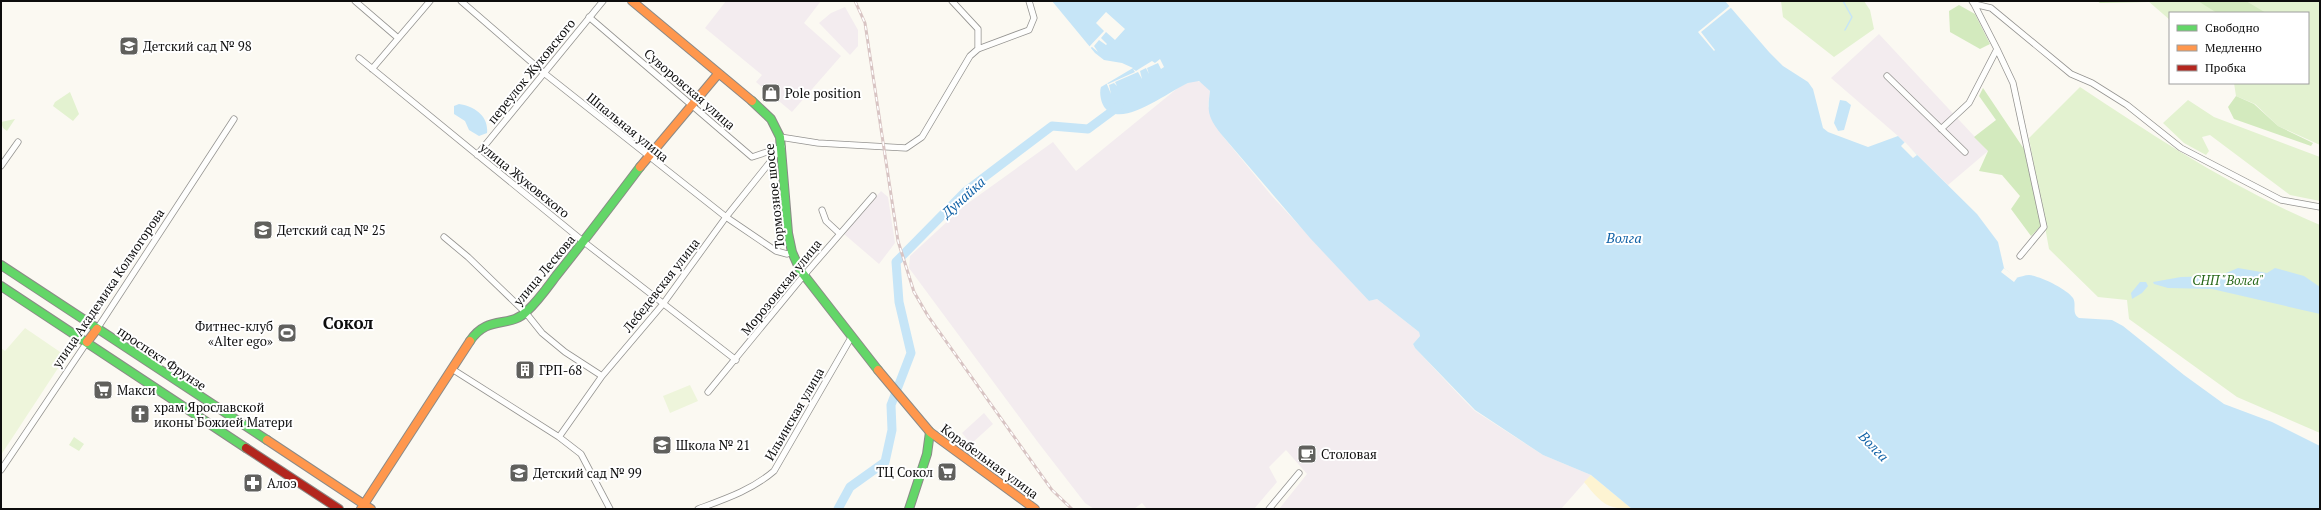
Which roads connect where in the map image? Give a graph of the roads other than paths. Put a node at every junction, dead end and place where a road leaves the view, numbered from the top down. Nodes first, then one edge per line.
1 (354, 1) edge
2 (430, 1) edge
3 (461, 1) edge
4 (603, 1) edge
5 (632, 1) edge
6 (952, 1) edge
7 (1029, 1) edge
8 (1973, 3) edge
9 (589, 17) junction
10 (398, 38) junction
11 (978, 49) junction
12 (1997, 50) junction
13 (359, 58) dead end
14 (372, 69) junction
15 (544, 73) junction
16 (718, 74) junction
17 (1887, 76) dead end
18 (692, 106) junction
19 (234, 119) dead end
20 (1941, 129) junction
21 (780, 137) junction
22 (18, 142) dead end
23 (782, 147) junction
24 (1965, 152) dead end
25 (477, 155) junction
26 (648, 157) junction
27 (1, 166) edge
28 (872, 196) dead end
29 (2320, 207) edge
30 (822, 210) dead end
31 (726, 217) junction
32 (839, 233) junction
33 (444, 237) dead end
34 (584, 242) junction
35 (792, 252) junction
36 (2020, 256) dead end
37 (1, 265) edge
38 (804, 276) junction
39 (1, 286) edge
40 (663, 304) junction
41 (526, 313) junction
42 (97, 329) junction
43 (852, 336) junction
44 (87, 342) junction
45 (736, 360) junction
46 (452, 369) junction
47 (602, 376) junction
48 (708, 392) dead end
49 (930, 432) junction
50 (559, 437) junction
51 (1, 470) edge
52 (1298, 473) dead end
53 (365, 507) edge
54 (339, 509) edge
55 (610, 509) edge
56 (698, 509) edge
57 (909, 509) edge
58 (1036, 509) edge
59 (1269, 509) edge

1 - 10 street
2 - 10 street
3 - 15 street, Шпальная улица
4 - 9 street, переулок Жуковского
5 - 16 street, Тормозное шоссе
6 - 11 street
7 - 11 street
8 - 12 street
8 - 29 street
9 - 15 street, переулок Жуковского
9 - 18 street, Суворовская улица
10 - 14 street
11 - 21 street
12 - 20 street
12 - 36 street
13 - 14 street, улица Жуковского
14 - 25 street, улица Жуковского
15 - 25 street, переулок Жуковского
15 - 26 street, Шпальная улица
16 - 18 street, улица Лескова
16 - 21 street, Тормозное шоссе
17 - 20 street
18 - 23 street, Суворовская улица
18 - 26 street, улица Лескова
19 - 42 street, улица Академика Колмогорова
20 - 24 street
21 - 23 street, Тормозное шоссе
22 - 27 street
23 - 31 street, Лебедевская улица
23 - 35 street, Тормозное шоссе
25 - 34 street, улица Жуковского
26 - 31 street, Шпальная улица
26 - 34 street, улица Лескова
28 - 32 street, Морозовская улица
30 - 32 street
31 - 35 street, Шпальная улица
31 - 40 street, Лебедевская улица
32 - 38 street, Морозовская улица
33 - 41 street
34 - 40 street, улица Жуковского
34 - 41 street, улица Лескова
35 - 38 street, Тормозное шоссе
37 - 42 street, проспект Фрунзе
38 - 43 street, Тормозное шоссе
38 - 45 street, Морозовская улица
39 - 44 street, проспект Фрунзе
40 - 45 street, улица Жуковского
40 - 47 street, Лебедевская улица
41 - 46 street, улица Лескова
41 - 47 street
42 - 44 street, улица Академика Колмогорова
42 - 53 street, проспект Фрунзе
43 - 49 street, Тормозное шоссе
43 - 56 street, Ильинская улица
44 - 51 street, улица Академика Колмогорова
44 - 54 street, проспект Фрунзе
45 - 48 street, Морозовская улица
46 - 50 street
46 - 53 street, улица Лескова
47 - 50 street, Лебедевская улица
49 - 57 street
49 - 58 street, Корабельная улица
50 - 55 street
52 - 59 street

